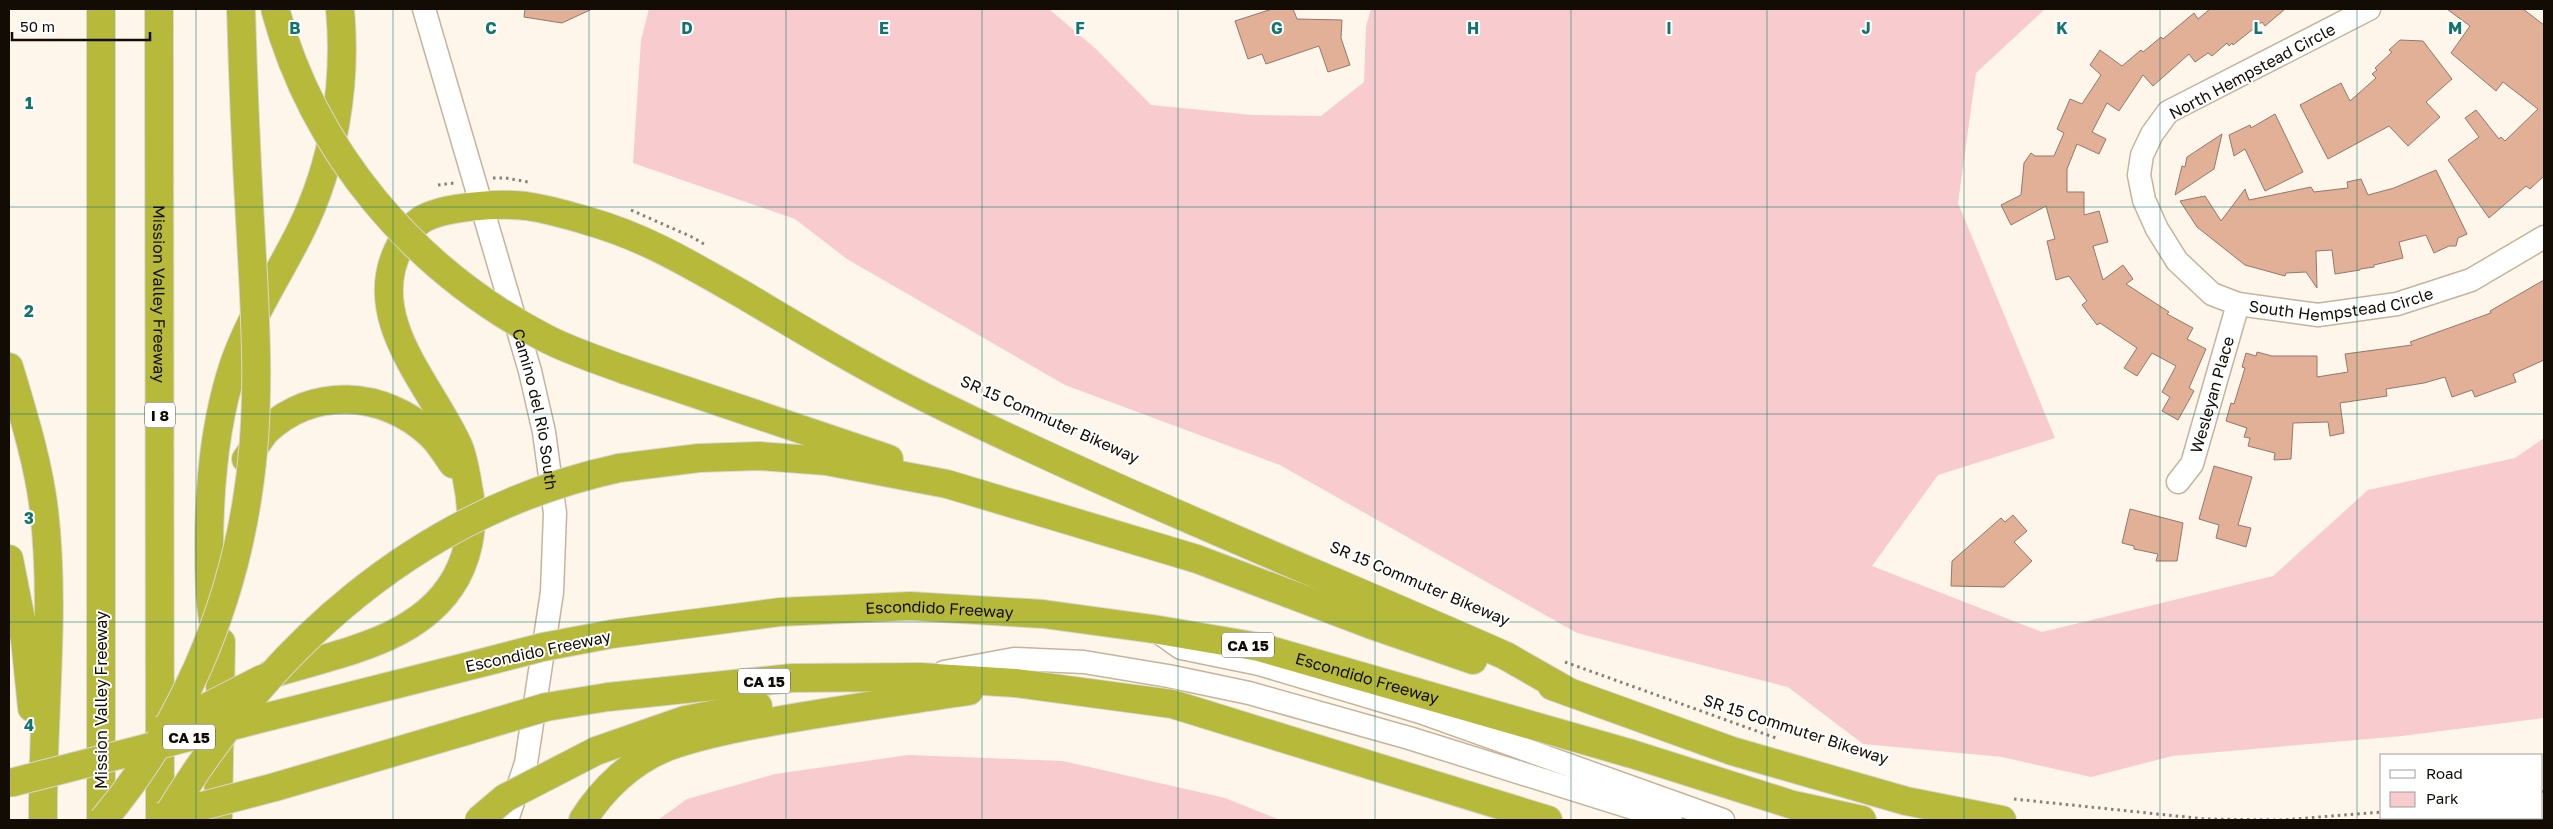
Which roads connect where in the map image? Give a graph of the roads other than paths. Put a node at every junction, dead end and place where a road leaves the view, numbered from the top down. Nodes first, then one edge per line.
1 (101, 9) edge
2 (159, 9) edge
3 (241, 9) edge
4 (275, 9) edge
5 (340, 9) edge
6 (424, 9) edge
7 (2369, 9) edge
8 (482, 207) junction
9 (2157, 230) joint
10 (2544, 237) edge
11 (2238, 304) junction
12 (9, 367) edge
13 (2178, 482) dead end
14 (947, 484) junction
15 (469, 486) junction
16 (9, 559) edge
17 (1152, 629) junction
18 (543, 647) junction
19 (219, 659) junction
20 (920, 676) junction
21 (1015, 683) junction
22 (1569, 692) junction
23 (879, 705) junction
24 (107, 758) junction
25 (9, 784) edge
26 (2005, 809) edge
27 (218, 811) edge
28 (42, 819) edge
29 (102, 820) edge
30 (149, 820) edge
31 (160, 820) edge
32 (165, 820) edge
33 (174, 820) edge
34 (479, 820) edge
35 (507, 820) edge
36 (583, 820) edge
37 (1548, 820) edge
38 (1671, 820) edge
39 (1723, 820) edge
40 (1862, 820) edge

1 - 29 highway, Mission Valley Freeway
2 - 31 highway, Mission Valley Freeway / I 8
3 - 29 highway, bridge
4 - 14 highway, bridge
5 - 19 highway
6 - 8 street, Camino del Rio South
7 - 9 street, North Hempstead Circle
8 - 15 highway
8 - 18 street, Camino del Rio South
8 - 22 highway
9 - 11 street, South Hempstead Circle
10 - 11 street, South Hempstead Circle
11 - 13 street, Wesleyan Place
12 - 28 highway
14 - 22 highway
14 - 32 highway, bridge
15 - 19 highway
15 - 24 highway, bridge
16 - 28 highway
17 - 18 highway, Escondido Freeway / CA 15, bridge
17 - 39 street
17 - 40 highway, Escondido Freeway / CA 15
18 - 24 highway, Escondido Freeway / CA 15, bridge
18 - 35 street, Camino del Rio South
19 - 27 highway
20 - 21 highway, CA 15
20 - 27 highway, CA 15, bridge
20 - 38 street
21 - 23 highway
21 - 37 highway, CA 15
22 - 26 highway
23 - 34 highway, bridge
23 - 36 highway
24 - 25 highway, Escondido Freeway / CA 15, bridge
27 - 30 highway, CA 15, bridge
27 - 33 highway, bridge

